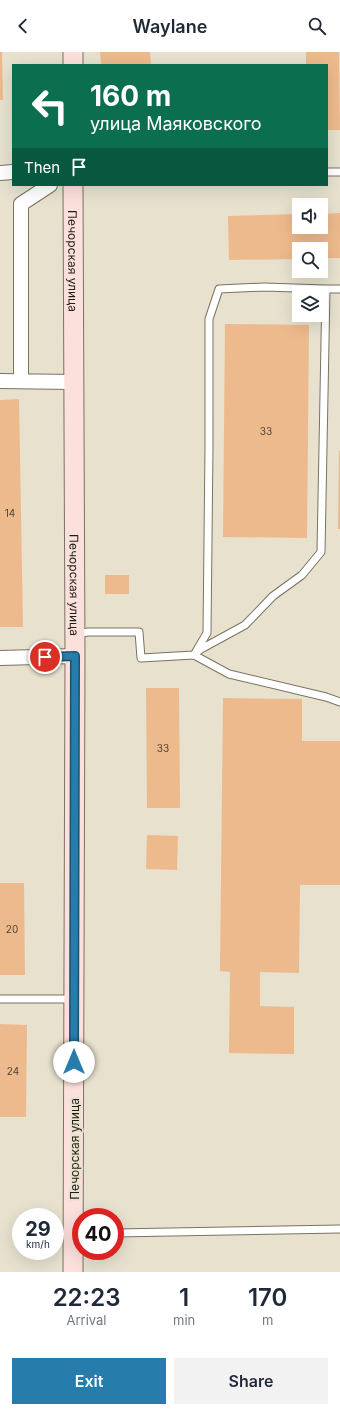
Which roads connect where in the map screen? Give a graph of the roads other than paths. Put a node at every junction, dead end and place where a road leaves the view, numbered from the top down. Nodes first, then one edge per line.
1 (73, 52) edge
2 (73, 64) edge
3 (0, 172) edge
4 (12, 172) edge
5 (328, 172) edge
6 (340, 172) edge
7 (48, 186) edge
8 (73, 186) edge
9 (292, 288) edge
10 (328, 289) edge
11 (340, 289) edge
12 (325, 322) edge
13 (0, 381) edge
14 (21, 381) junction
15 (73, 382) junction
16 (75, 635) junction
17 (194, 655) junction
18 (75, 656) junction
19 (0, 658) edge
20 (340, 702) edge
21 (0, 999) edge
22 (74, 999) junction
23 (77, 1208) edge
24 (340, 1229) edge
25 (124, 1233) edge
26 (74, 1260) edge
27 (73, 1272) edge

1 - 2 street
3 - 4 street
5 - 6 lane
7 - 14 street
8 - 15 street, Печорская улица
9 - 17 lane
10 - 11 lane
12 - 17 lane
13 - 14 street
14 - 15 street
15 - 16 street, Печорская улица
16 - 17 lane
16 - 18 street, Печорская улица
17 - 20 lane
18 - 19 street
18 - 22 street, Печорская улица
21 - 22 lane
22 - 23 street, Печорская улица
24 - 25 lane
26 - 27 street, Печорская улица

